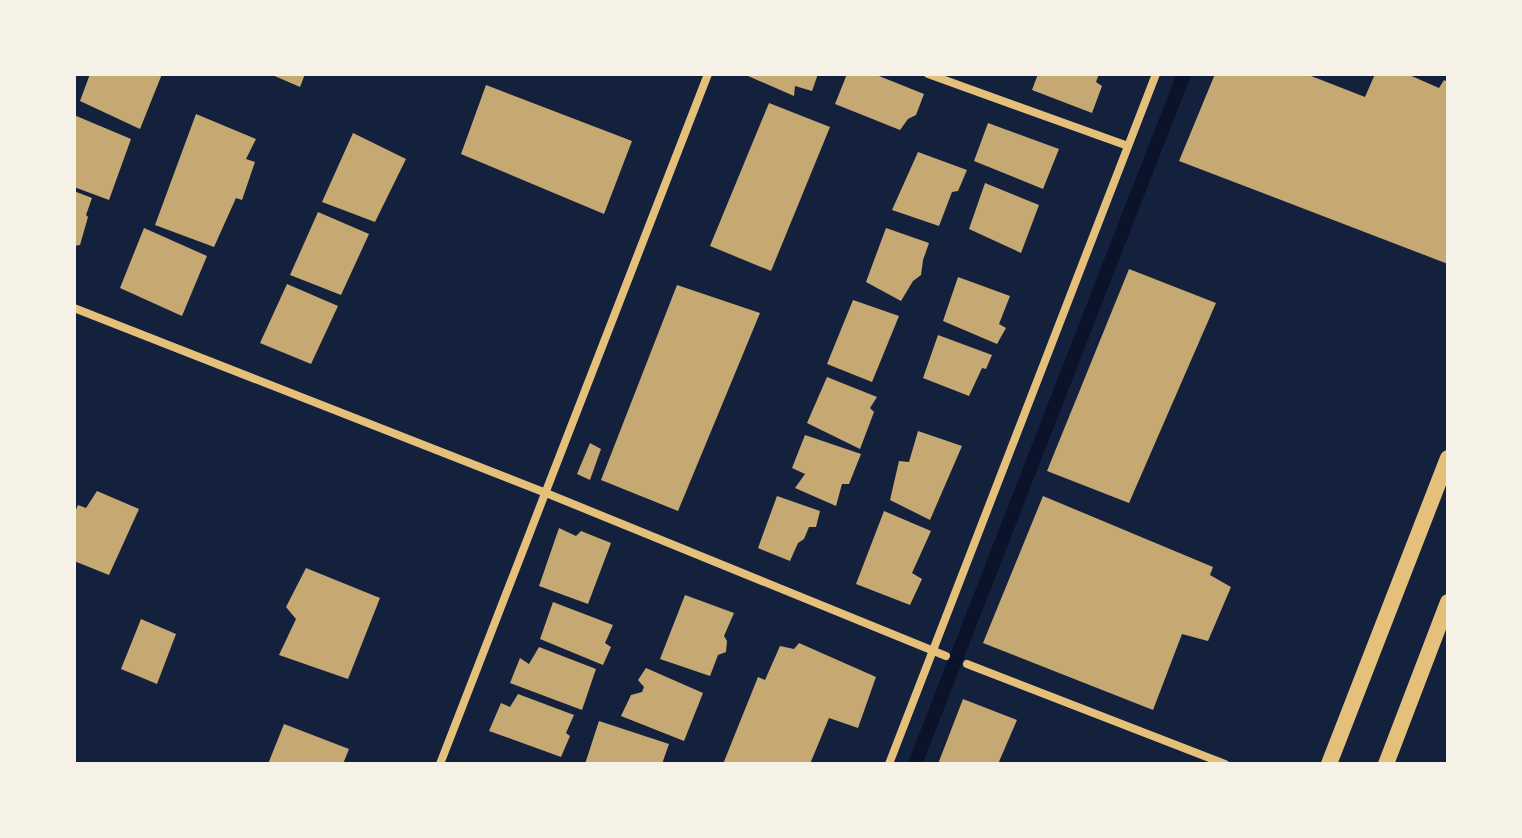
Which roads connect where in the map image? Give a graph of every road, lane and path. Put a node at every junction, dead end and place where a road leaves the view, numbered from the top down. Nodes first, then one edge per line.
1 (708, 74) edge
2 (928, 74) edge
3 (1156, 74) edge
4 (1128, 146) junction
5 (74, 308) edge
6 (1448, 458) edge
7 (546, 493) junction
8 (1448, 602) edge
9 (933, 651) junction
10 (946, 656) dead end
11 (967, 664) dead end
12 (440, 764) edge
13 (889, 764) edge
14 (1225, 764) edge
15 (1329, 764) edge
16 (1386, 764) edge

1 - 7 street
2 - 4 street
3 - 4 street
4 - 9 street
5 - 7 street
6 - 15 main road
7 - 9 street
7 - 12 street
8 - 16 main road
9 - 10 street
9 - 13 street
11 - 14 street

